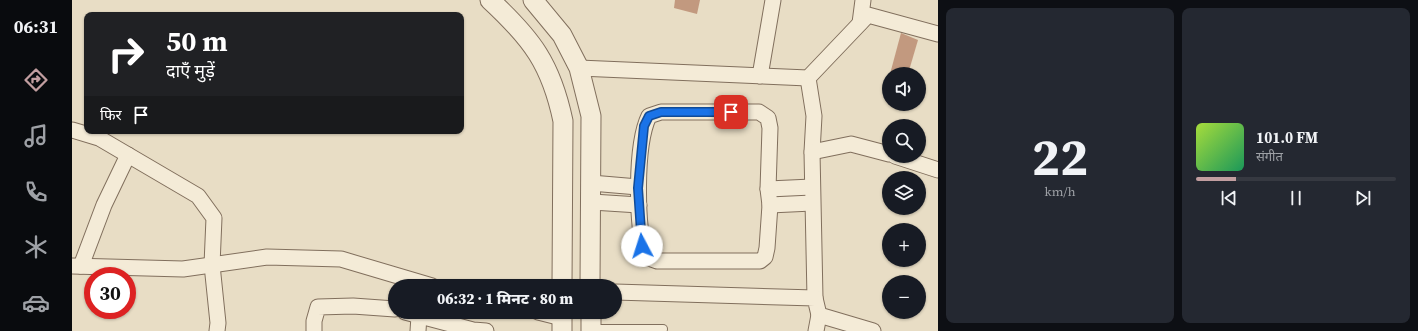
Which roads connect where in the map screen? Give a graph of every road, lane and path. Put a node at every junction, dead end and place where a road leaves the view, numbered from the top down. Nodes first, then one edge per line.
1 (490, 0) edge
2 (533, 0) edge
3 (773, 0) edge
4 (863, 0) edge
5 (860, 23) junction
6 (938, 34) edge
7 (579, 68) junction
8 (760, 76) junction
9 (808, 78) junction
10 (72, 130) edge
11 (84, 134) edge
12 (86, 134) edge
13 (812, 152) junction
14 (882, 152) edge
15 (128, 155) junction
16 (916, 163) edge
17 (938, 170) edge
18 (591, 183) junction
19 (638, 187) junction
20 (812, 187) junction
21 (768, 189) junction
22 (592, 202) junction
23 (812, 203) junction
24 (639, 205) junction
25 (770, 205) junction
26 (212, 265) junction
27 (76, 266) edge
28 (408, 279) edge
29 (562, 279) edge
30 (590, 279) edge
31 (622, 292) edge
32 (816, 298) junction
33 (388, 308) edge
34 (818, 315) junction
35 (414, 319) edge
36 (431, 319) edge
37 (591, 324) edge
38 (663, 329) dead end
39 (217, 331) edge
40 (314, 331) edge
41 (418, 331) edge
42 (486, 331) edge
43 (816, 331) edge
44 (873, 331) edge

1 - 29 street
2 - 7 street
3 - 8 street
4 - 5 street
5 - 6 street
5 - 9 street
7 - 8 street
7 - 18 street
8 - 9 street
9 - 13 street
10 - 11 street
12 - 15 street
13 - 14 street
13 - 20 street
15 - 26 street
15 - 27 street
16 - 17 street
18 - 19 street
18 - 22 street
19 - 21 street
19 - 24 street
20 - 21 street
20 - 23 street
21 - 25 street
22 - 24 street
22 - 30 street
23 - 25 street
23 - 32 street
24 - 25 street
26 - 27 street
26 - 28 street
26 - 39 street
31 - 32 street
32 - 34 street
33 - 40 street
34 - 43 street
34 - 44 street
35 - 41 street
36 - 42 street
37 - 38 lane

